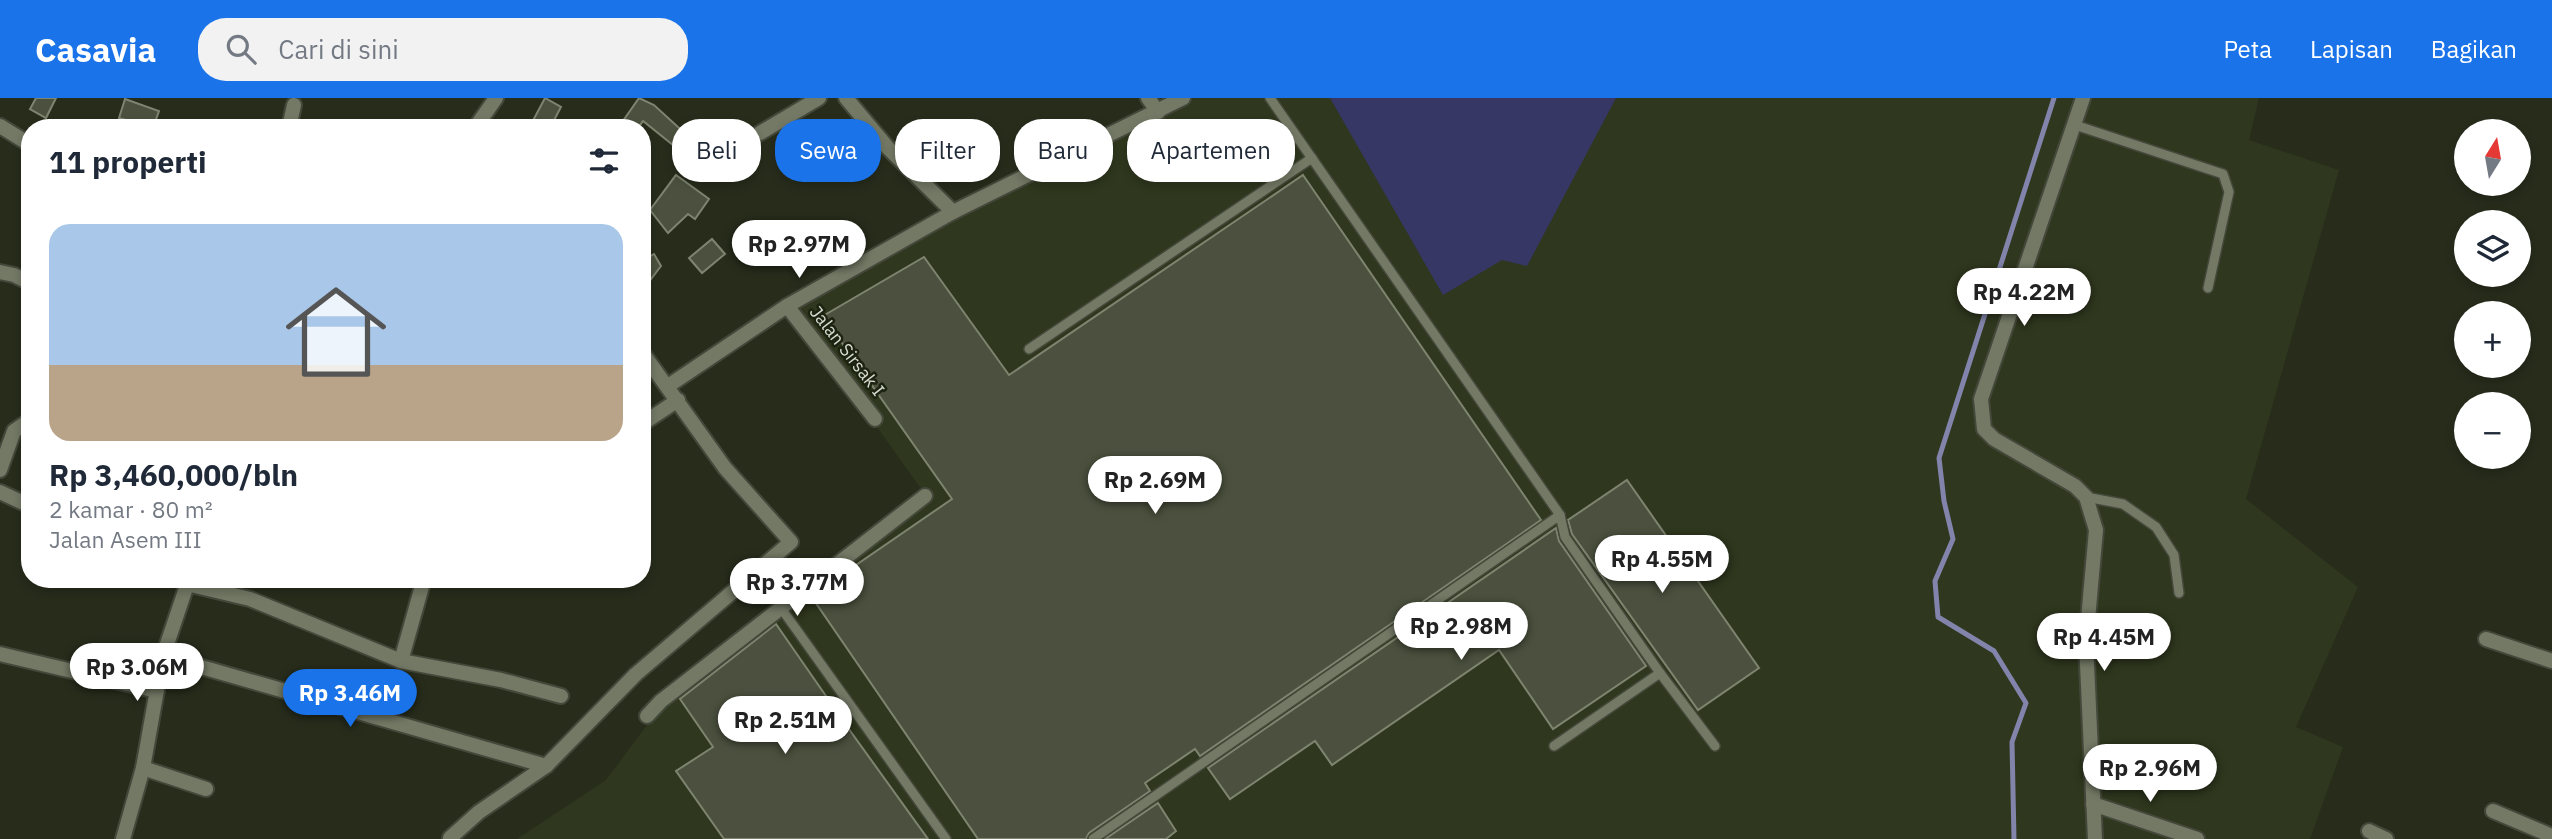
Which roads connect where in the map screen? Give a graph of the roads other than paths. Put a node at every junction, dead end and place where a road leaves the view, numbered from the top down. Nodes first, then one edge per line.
1 (496, 98) edge
2 (819, 98) edge
3 (846, 98) edge
4 (1148, 98) edge
5 (1183, 98) edge
6 (1270, 98) edge
7 (2083, 98) edge
8 (294, 105) dead end
9 (1158, 112) junction
10 (291, 119) edge
11 (481, 119) edge
12 (2075, 125) junction
13 (0, 126) edge
14 (761, 132) edge
15 (21, 139) edge
16 (1312, 158) junction
17 (953, 212) junction
18 (0, 272) edge
19 (21, 280) edge
20 (2208, 288) dead end
21 (788, 306) junction
22 (1029, 349) dead end
23 (651, 364) edge
24 (668, 386) junction
25 (678, 400) junction
26 (651, 418) edge
27 (875, 419) dead end
28 (21, 426) edge
29 (0, 470) edge
30 (0, 492) edge
31 (925, 496) dead end
32 (2086, 497) junction
33 (21, 502) edge
34 (1560, 515) junction
35 (186, 588) edge
36 (212, 588) edge
37 (422, 588) edge
38 (2179, 593) dead end
39 (781, 608) junction
40 (2486, 639) dead end
41 (0, 654) edge
42 (163, 656) junction
43 (2552, 661) edge
44 (401, 662) junction
45 (1660, 673) junction
46 (157, 691) junction
47 (561, 696) dead end
48 (647, 716) dead end
49 (1554, 746) dead end
50 (1715, 746) dead end
51 (546, 766) junction
52 (143, 768) junction
53 (206, 789) dead end
54 (2093, 804) junction
55 (2493, 811) dead end
56 (2369, 831) dead end
57 (2552, 836) edge
58 (450, 838) edge
59 (123, 839) edge
60 (946, 839) edge
61 (1093, 839) edge
62 (2095, 839) edge
63 (2197, 839) edge
64 (2385, 839) edge

1 - 11 street
2 - 14 street
3 - 17 street
4 - 9 street
5 - 9 street
6 - 16 lane
7 - 12 street
8 - 10 street
9 - 17 street
12 - 20 lane
12 - 32 street
13 - 15 street
16 - 22 lane
16 - 34 lane
17 - 21 street
18 - 19 street
21 - 24 street
21 - 27 street, Jalan Sirsak I
23 - 24 street
24 - 25 street
25 - 26 street
25 - 51 street
28 - 29 street
30 - 33 street
31 - 39 street
32 - 38 lane
32 - 54 street
34 - 45 lane
34 - 61 lane
35 - 42 street
36 - 44 street
37 - 44 street
39 - 48 street
39 - 60 lane
40 - 43 street
41 - 46 street
42 - 46 street
42 - 51 street
44 - 47 street
45 - 49 lane
45 - 50 lane
46 - 52 street
51 - 58 street
52 - 53 street
52 - 59 street
54 - 62 street
54 - 63 street
55 - 57 street
56 - 64 street

